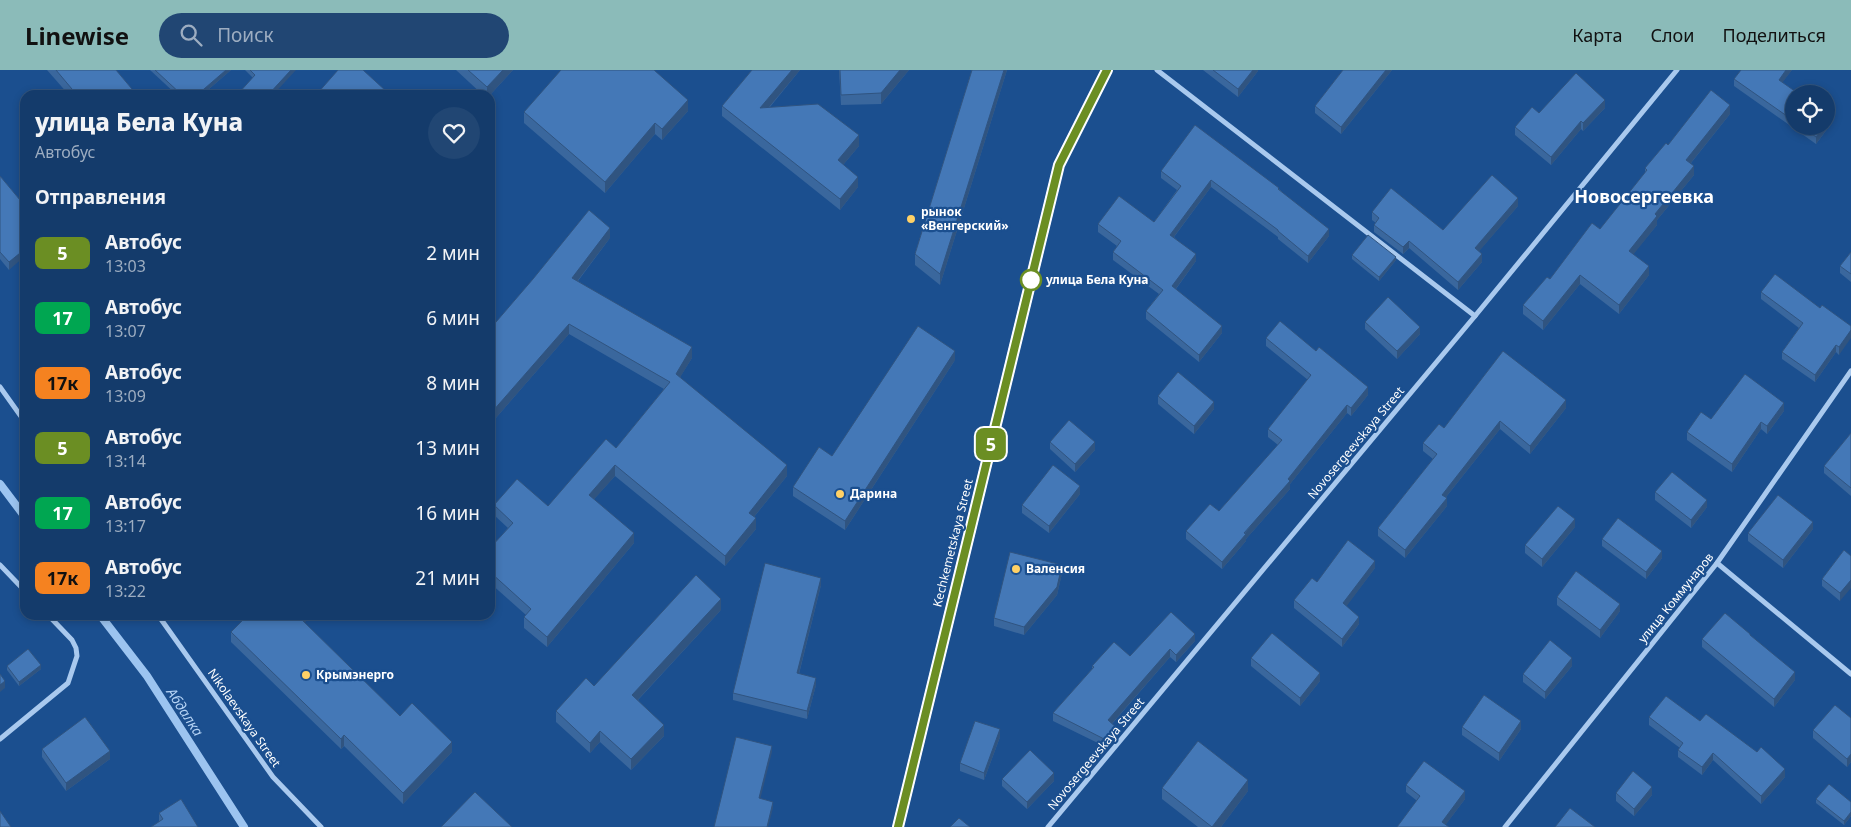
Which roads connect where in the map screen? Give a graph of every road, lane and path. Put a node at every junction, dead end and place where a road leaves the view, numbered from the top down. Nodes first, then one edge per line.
1 (1107, 70) edge
2 (1157, 70) edge
3 (1677, 70) edge
4 (1475, 316) junction
5 (1851, 371) edge
6 (0, 387) edge
7 (20, 415) edge
8 (1717, 563) junction
9 (0, 565) edge
10 (20, 586) edge
11 (53, 620) edge
12 (162, 620) edge
13 (1851, 674) edge
14 (0, 739) edge
15 (321, 827) edge
16 (898, 827) edge
17 (1048, 827) edge
18 (1505, 827) edge

1 - 16 main road, Kechkemetskaya Street
2 - 4 street
3 - 4 street, Novosergeevskaya Street
4 - 17 street, Novosergeevskaya Street
5 - 8 street, улица Коммунаров
6 - 7 street
8 - 13 street
8 - 18 street, улица Коммунаров
9 - 10 street
11 - 14 street
12 - 15 street, Nikolaevskaya Street

